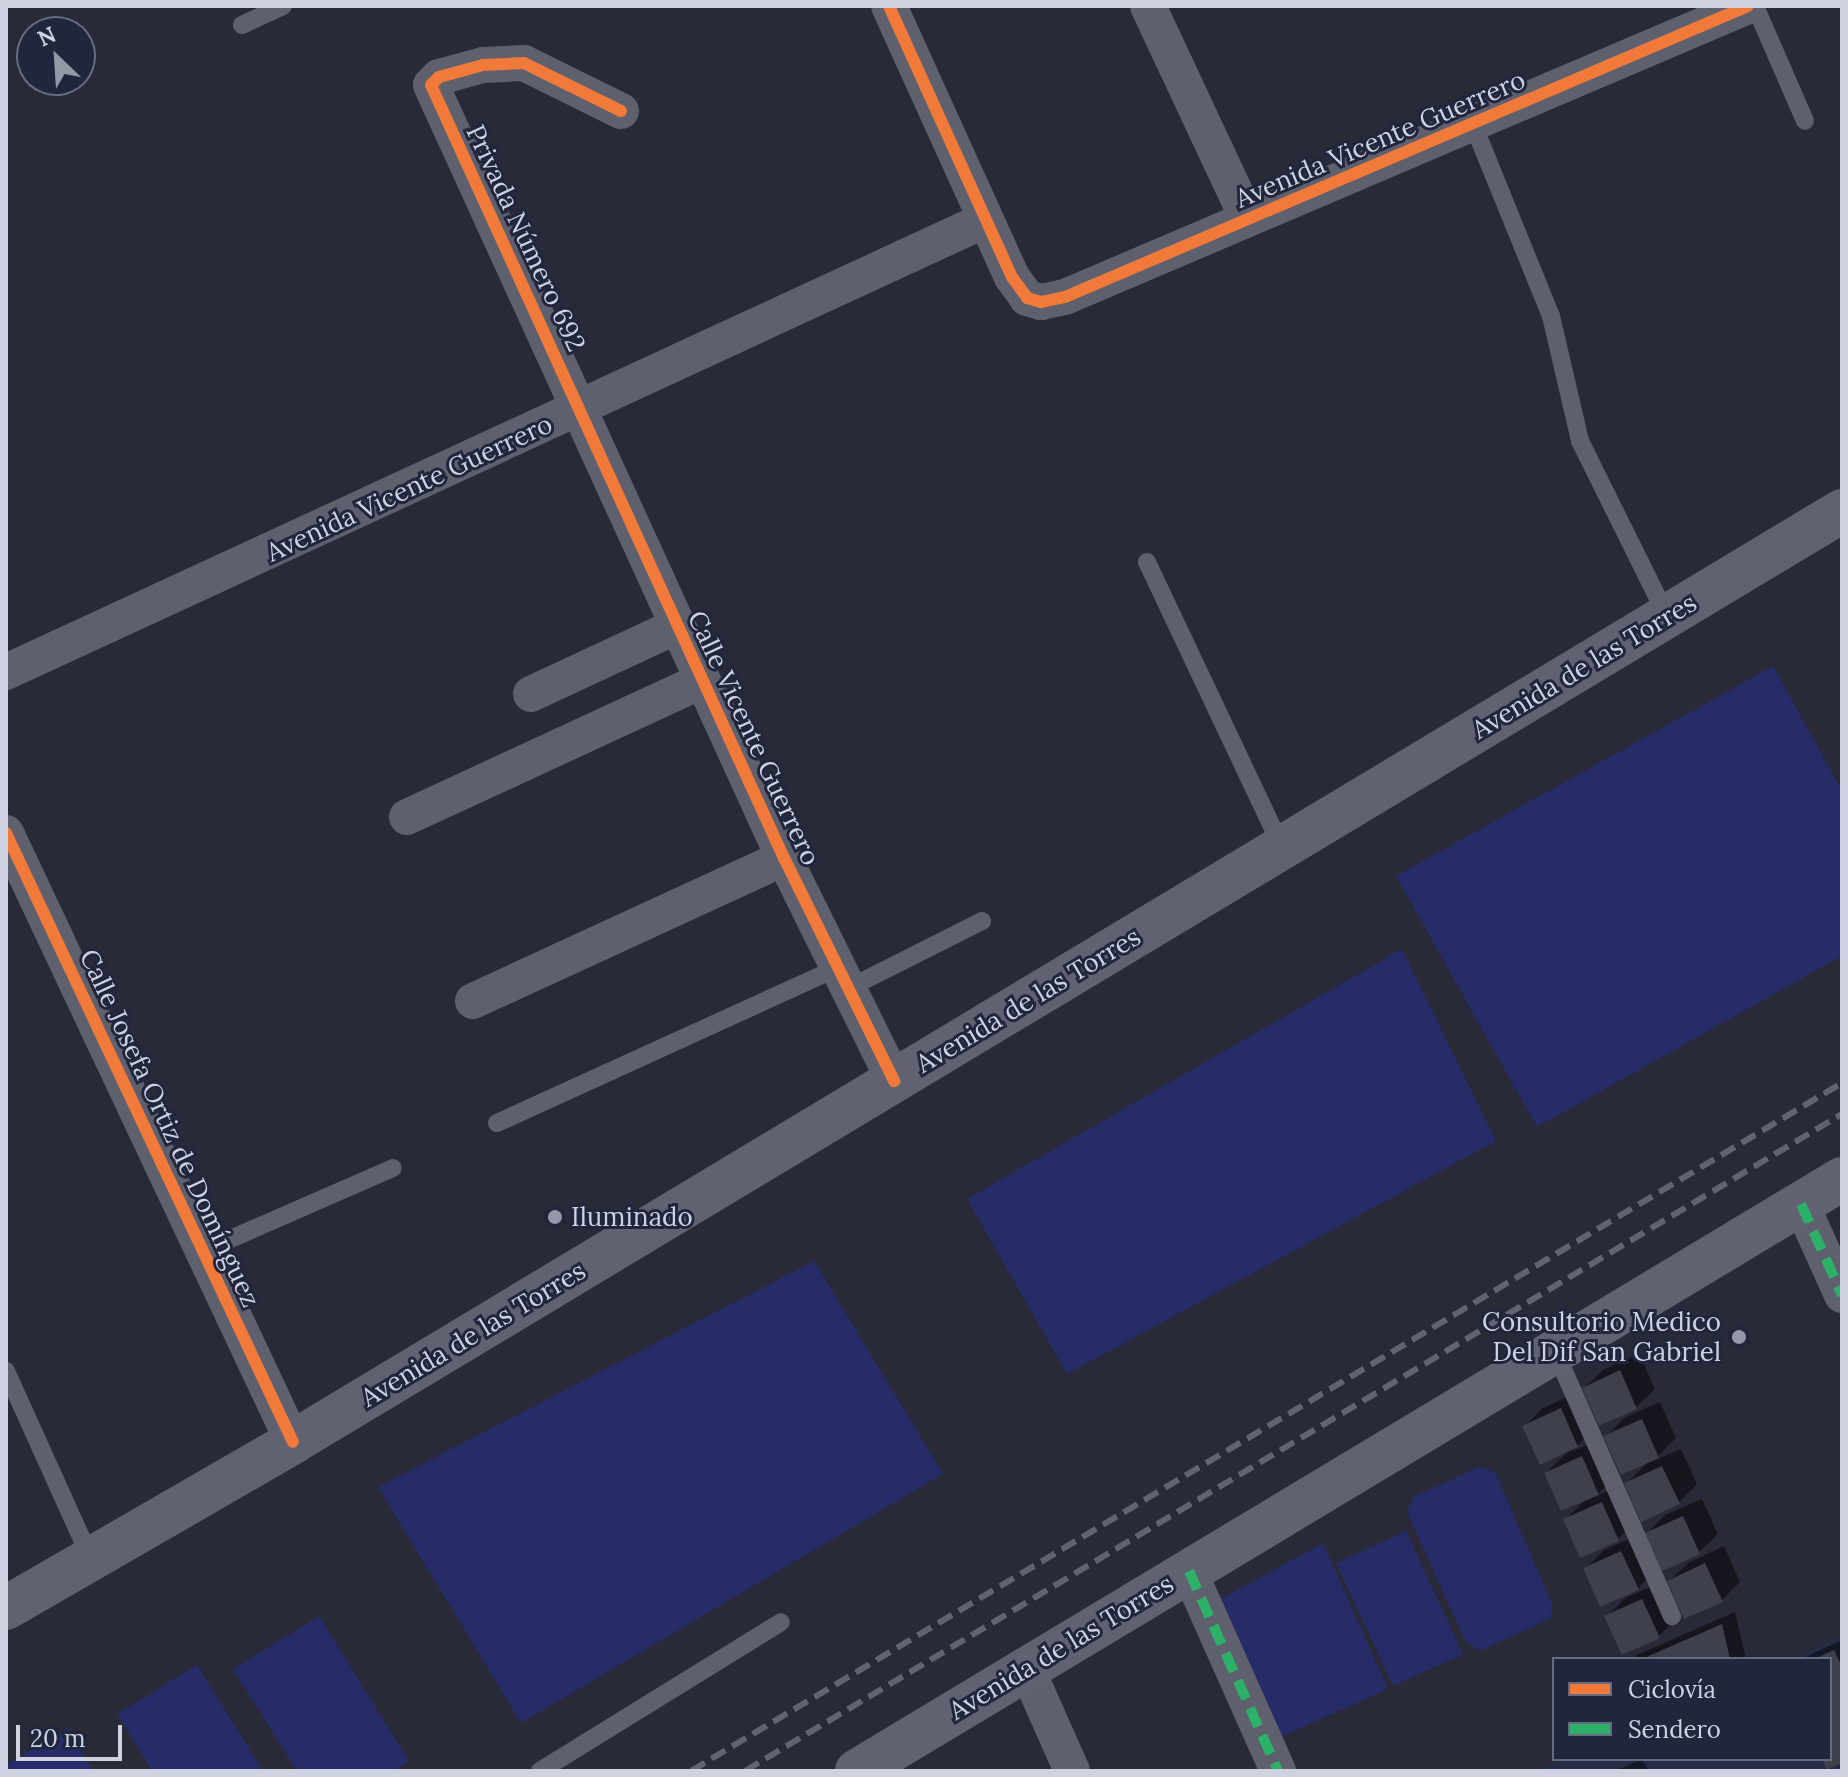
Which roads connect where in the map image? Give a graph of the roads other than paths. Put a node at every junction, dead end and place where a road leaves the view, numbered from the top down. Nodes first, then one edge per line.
1 (283, 6) edge
2 (889, 6) edge
3 (1148, 6) edge
4 (1748, 6) edge
5 (1755, 6) edge
6 (242, 25) dead end
7 (621, 111) dead end
8 (1805, 121) dead end
9 (1473, 124) junction
10 (1248, 219) junction
11 (985, 220) junction
12 (581, 410) junction
13 (1842, 511) edge
14 (1147, 562) dead end
15 (1667, 616) junction
16 (677, 626) junction
17 (6, 672) edge
18 (702, 681) junction
19 (531, 694) dead end
20 (407, 817) dead end
21 (6, 833) edge
22 (1282, 848) junction
23 (784, 858) junction
24 (982, 921) dead end
25 (844, 978) junction
26 (473, 1001) dead end
27 (894, 1081) junction
28 (497, 1123) dead end
29 (393, 1168) dead end
30 (1842, 1179) edge
31 (1801, 1204) junction
32 (203, 1251) junction
33 (1842, 1295) edge
34 (1555, 1351) junction
35 (6, 1371) edge
36 (293, 1442) junction
37 (90, 1557) junction
38 (1189, 1571) junction
39 (6, 1608) edge
40 (1672, 1616) dead end
41 (781, 1622) dead end
42 (1026, 1667) junction
43 (540, 1771) edge
44 (857, 1771) edge
45 (1072, 1771) edge
46 (1278, 1771) edge

1 - 6 lane
2 - 11 street
3 - 10 street
4 - 9 street, Avenida Vicente Guerrero
5 - 8 lane
7 - 12 street, Privada Número 692
9 - 10 street, Avenida Vicente Guerrero
9 - 15 lane
10 - 11 street, Avenida Vicente Guerrero
11 - 12 street, Avenida Vicente Guerrero
12 - 16 street, Calle Vicente Guerrero
12 - 17 street, Avenida Vicente Guerrero
13 - 15 main road, Avenida de las Torres
14 - 22 lane
15 - 22 main road, Avenida de las Torres
16 - 18 street, Calle Vicente Guerrero
16 - 19 street
18 - 20 street
18 - 23 street, Calle Vicente Guerrero
21 - 32 street, Calle Josefa Ortiz de Domínguez
22 - 27 main road, Avenida de las Torres
23 - 25 street, Calle Vicente Guerrero
23 - 26 street
24 - 25 lane
25 - 27 street, Calle Vicente Guerrero
25 - 28 lane
27 - 36 main road, Avenida de las Torres
29 - 32 lane
30 - 31 main road, Avenida de las Torres
31 - 33 street
31 - 34 main road, Avenida de las Torres
32 - 36 street, Calle Josefa Ortiz de Domínguez
34 - 38 main road, Avenida de las Torres
34 - 40 lane
35 - 37 lane
36 - 37 main road, Avenida de las Torres
37 - 39 main road, Avenida de las Torres
38 - 42 main road, Avenida de las Torres
38 - 46 street
41 - 43 lane
42 - 44 main road, Avenida de las Torres
42 - 45 street

